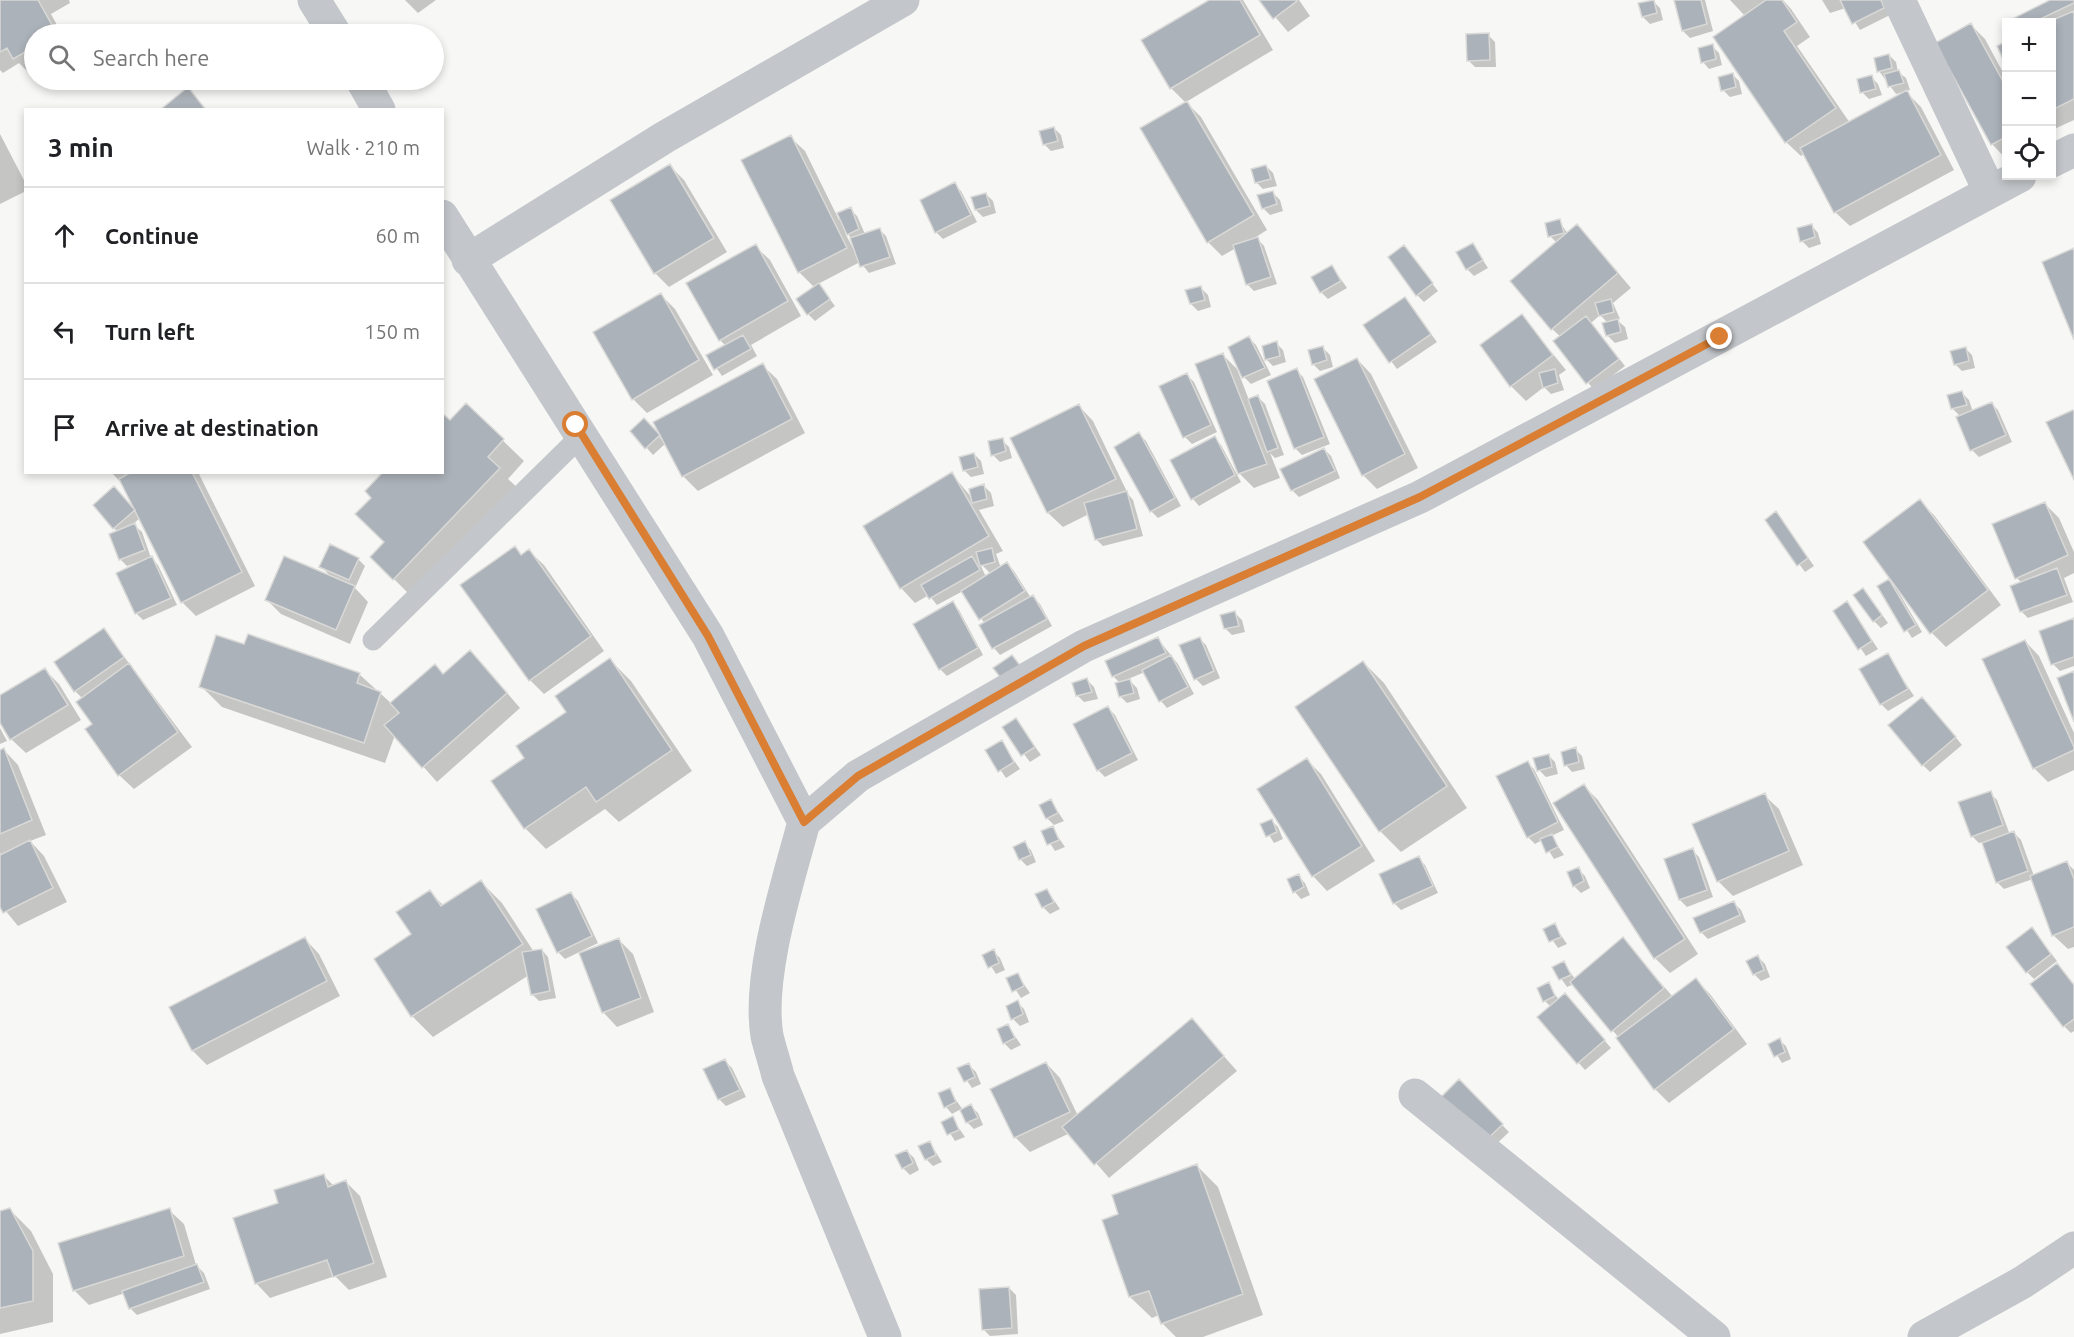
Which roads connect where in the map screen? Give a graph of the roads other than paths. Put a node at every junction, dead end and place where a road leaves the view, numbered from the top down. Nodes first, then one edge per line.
1 (314, 0) edge
2 (903, 0) edge
3 (1899, 0) edge
4 (329, 24) edge
5 (368, 90) edge
6 (378, 108) edge
7 (2011, 180) edge
8 (1989, 190) junction
9 (444, 219) edge
10 (468, 260) junction
11 (582, 435) junction
12 (373, 640) dead end
13 (804, 822) junction
14 (1415, 1095) dead end
15 (2074, 1248) edge
16 (885, 1337) edge
17 (1714, 1337) edge
18 (1924, 1337) edge

1 - 4 street
2 - 10 street
3 - 8 street
5 - 6 street
7 - 8 street
8 - 13 street
9 - 10 street
10 - 11 street
11 - 12 lane
11 - 13 street
13 - 16 street
14 - 17 street
15 - 18 street

